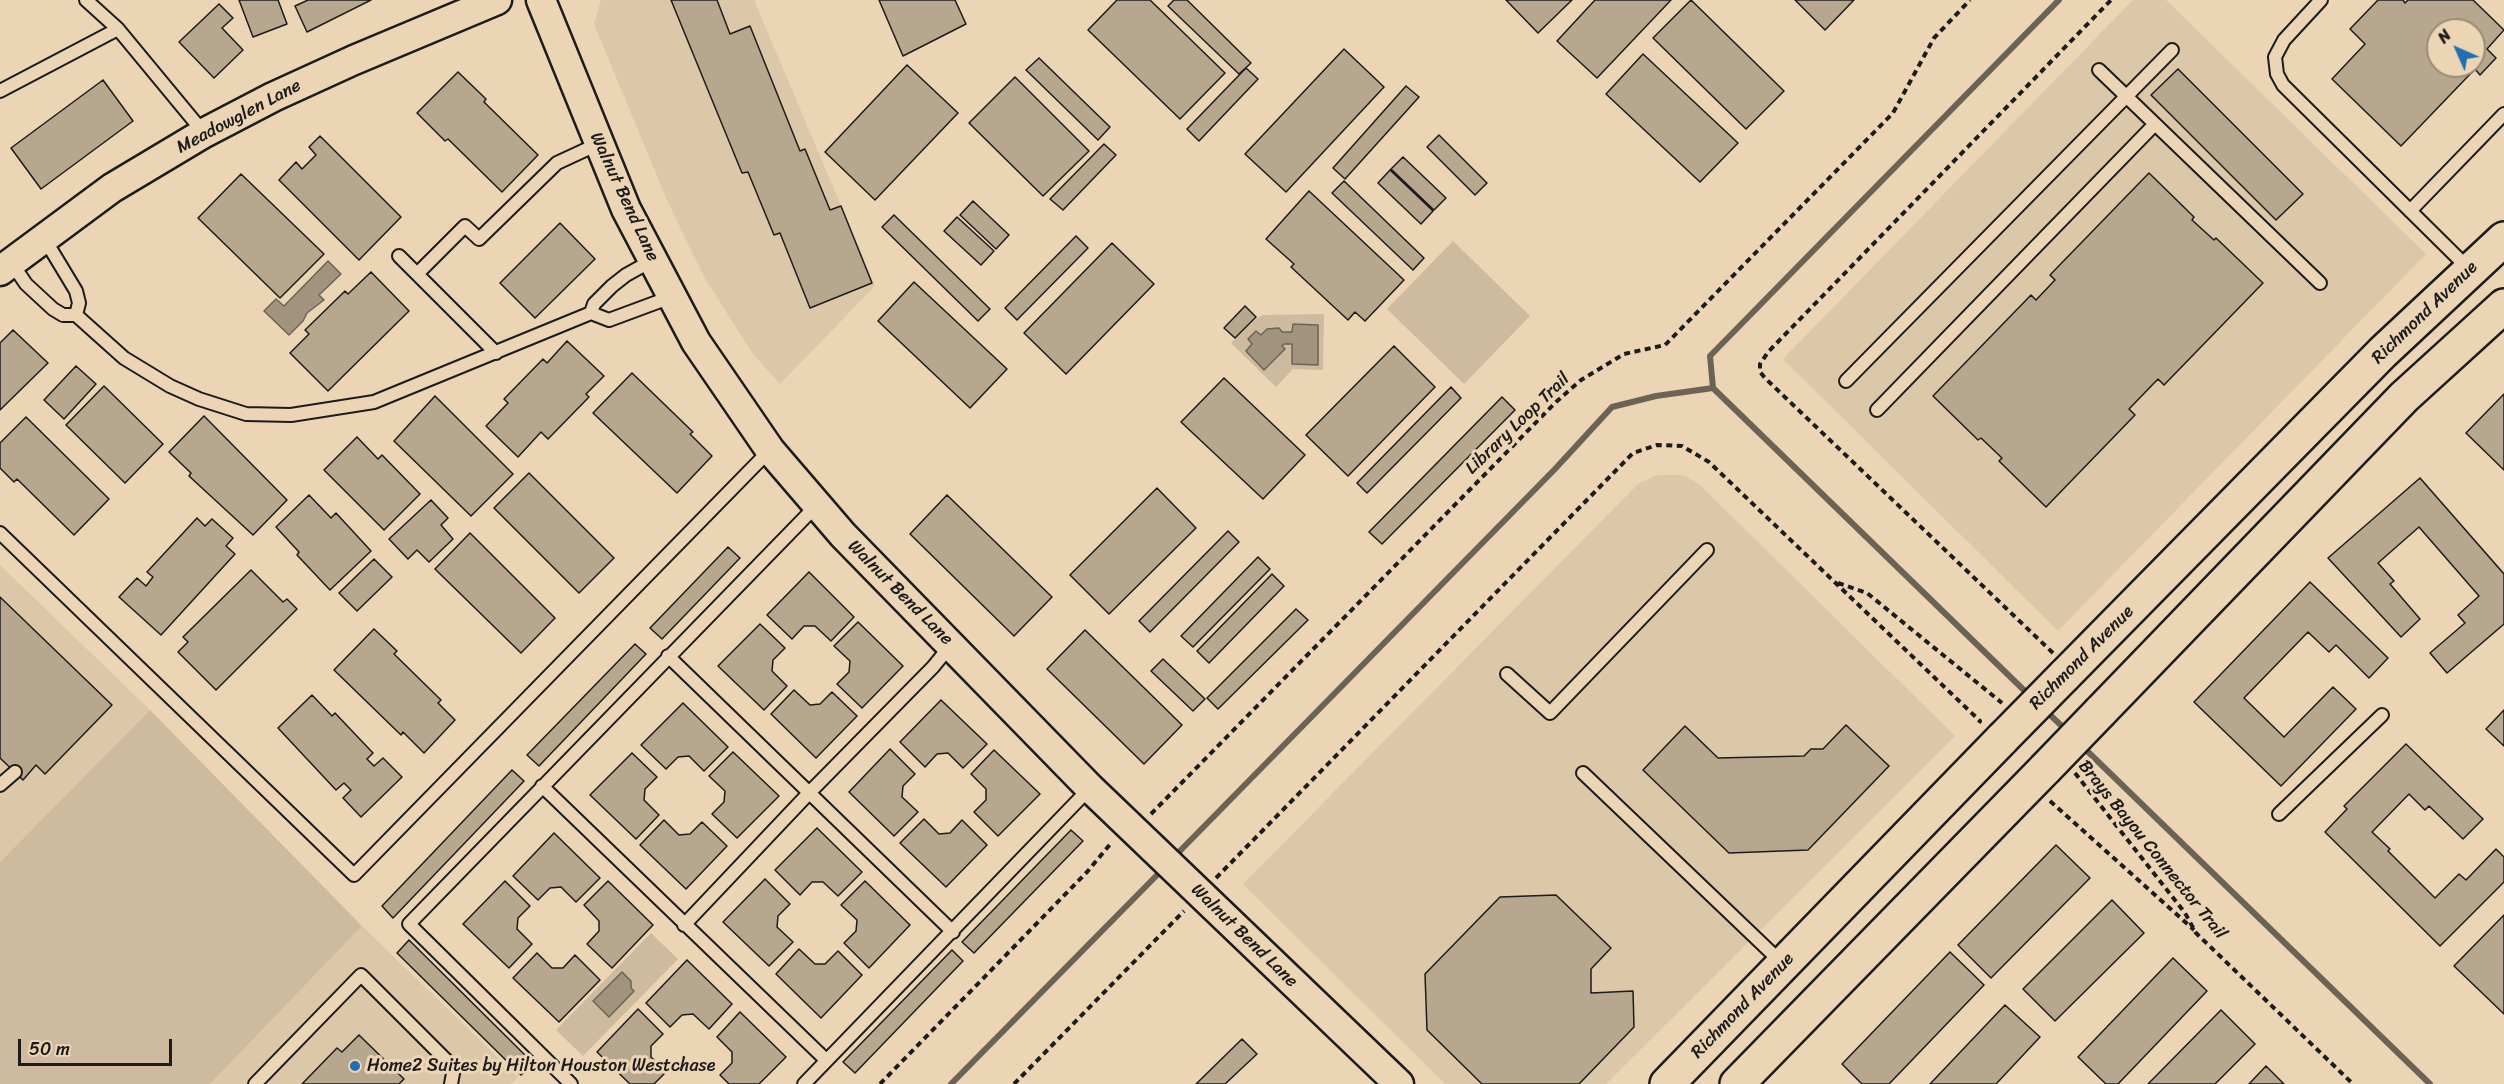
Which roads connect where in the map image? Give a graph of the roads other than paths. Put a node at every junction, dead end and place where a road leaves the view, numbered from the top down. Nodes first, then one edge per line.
1 (86, 0) edge
2 (498, 0) edge
3 (541, 0) edge
4 (2321, 0) edge
5 (118, 29) junction
6 (2172, 50) dead end
7 (2099, 70) dead end
8 (0, 91) edge
9 (2126, 96) junction
10 (2504, 114) edge
11 (2155, 124) junction
12 (204, 132) junction
13 (598, 144) junction
14 (2410, 211) junction
15 (44, 238) junction
16 (2504, 239) edge
17 (399, 256) dead end
18 (652, 260) junction
19 (6, 267) edge
20 (2469, 270) junction
21 (417, 274) junction
22 (2320, 283) dead end
23 (672, 297) junction
24 (2504, 306) edge
25 (591, 313) junction
26 (76, 315) junction
27 (2383, 352) junction
28 (496, 353) junction
29 (1846, 381) dead end
30 (2404, 398) junction
31 (1876, 410) dead end
32 (770, 450) junction
33 (817, 505) junction
34 (0, 533) edge
35 (1707, 550) dead end
36 (2186, 551) junction
37 (2223, 586) junction
38 (951, 645) junction
39 (668, 656) junction
40 (1507, 674) dead end
41 (2382, 715) dead end
42 (15, 772) dead end
43 (1583, 773) dead end
44 (0, 785) edge
45 (542, 786) junction
46 (1090, 788) junction
47 (810, 792) junction
48 (2279, 814) dead end
49 (684, 925) junction
50 (953, 932) junction
51 (1783, 965) junction
52 (1753, 995) junction
53 (1790, 1030) junction
54 (826, 1060) junction
55 (255, 1084) edge
56 (451, 1084) edge
57 (571, 1084) edge
58 (804, 1084) edge
59 (1399, 1084) edge
60 (1667, 1084) edge
61 (1737, 1084) edge

1 - 5 lane
2 - 12 street, Meadowglen Lane
3 - 13 street, Walnut Bend Lane
4 - 14 lane
5 - 8 lane
5 - 12 lane
6 - 9 lane
7 - 9 lane
9 - 11 lane
9 - 29 lane
10 - 14 lane
11 - 22 lane
11 - 31 lane
12 - 15 street, Meadowglen Lane
13 - 18 street, Walnut Bend Lane
13 - 21 lane
14 - 20 lane
15 - 19 street, Meadowglen Lane
15 - 26 lane
16 - 20 main road, Richmond Avenue
17 - 21 lane
18 - 23 street, Walnut Bend Lane
18 - 25 lane
19 - 26 lane
20 - 27 main road, Richmond Avenue
21 - 28 lane
23 - 25 lane
23 - 32 street, Walnut Bend Lane
24 - 30 main road
25 - 28 lane
26 - 28 lane
27 - 30 main road
27 - 36 main road, Richmond Avenue
30 - 37 main road
32 - 33 street, Walnut Bend Lane
32 - 34 lane
33 - 38 street, Walnut Bend Lane
33 - 39 lane
35 - 40 lane
36 - 37 main road
36 - 51 main road, Richmond Avenue, bridge
37 - 53 main road, bridge
38 - 46 street, Walnut Bend Lane
38 - 47 lane
39 - 45 lane
39 - 47 lane
41 - 48 lane
42 - 44 lane
43 - 51 lane
45 - 49 lane
45 - 57 lane
46 - 50 lane
46 - 59 street, Walnut Bend Lane
47 - 49 lane
47 - 50 lane
49 - 54 lane
50 - 54 lane
51 - 52 main road, Richmond Avenue
52 - 53 main road
52 - 60 main road, Richmond Avenue
53 - 61 main road
54 - 58 lane
55 - 56 lane

